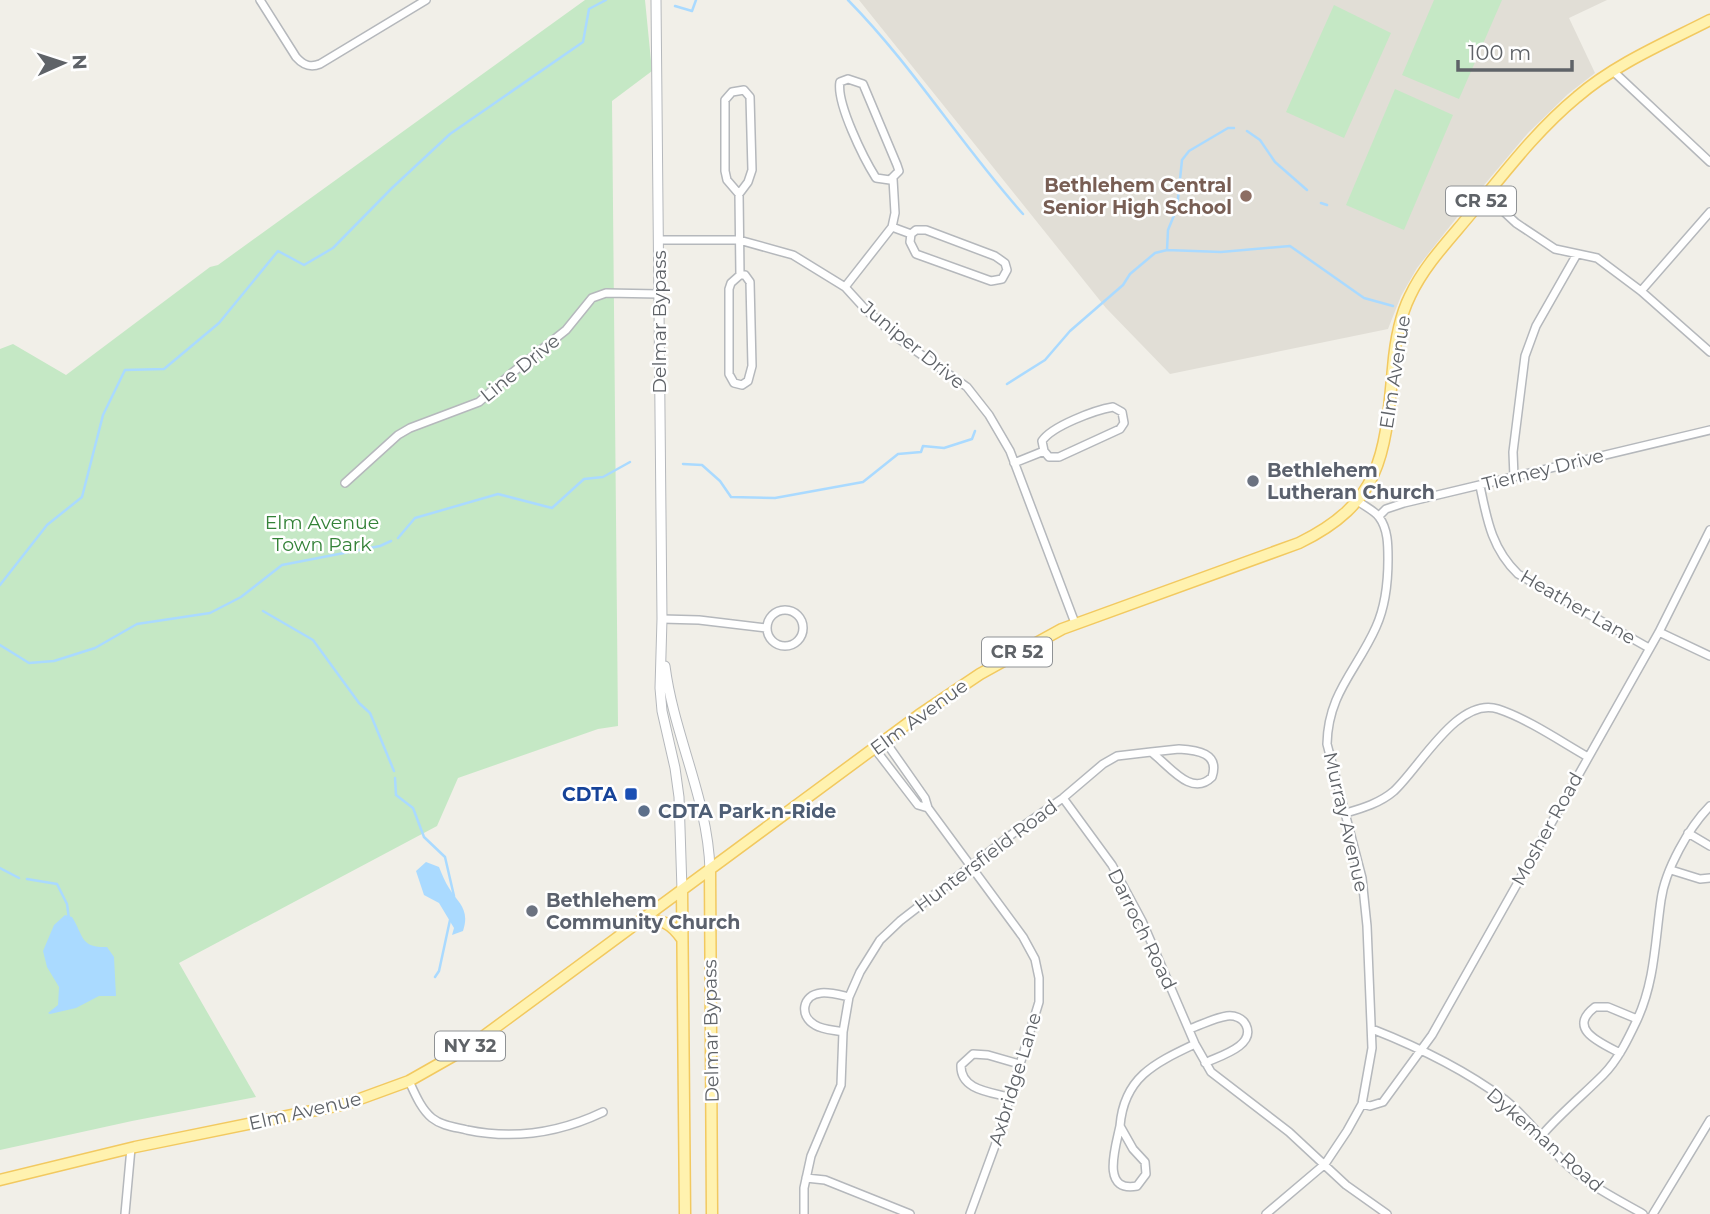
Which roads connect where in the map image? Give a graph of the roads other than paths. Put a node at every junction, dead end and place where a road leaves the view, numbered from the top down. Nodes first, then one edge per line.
1 (260, 0) edge
2 (426, 0) edge
3 (656, 0) edge
4 (1710, 20) edge
5 (1614, 72) junction
6 (1710, 162) edge
7 (893, 178) junction
8 (739, 194) junction
9 (1486, 195) junction
10 (1710, 212) edge
11 (892, 228) junction
12 (911, 234) junction
13 (658, 240) junction
14 (739, 240) junction
15 (1577, 254) junction
16 (740, 275) junction
17 (845, 288) junction
18 (1642, 291) junction
19 (659, 294) junction
20 (1710, 352) edge
21 (1710, 430) edge
22 (1044, 451) junction
23 (1014, 463) junction
24 (1514, 477) junction
25 (345, 483) dead end
26 (1480, 486) junction
27 (1358, 501) junction
28 (1379, 516) junction
29 (1710, 530) edge
30 (662, 619) junction
31 (1075, 623) junction
32 (766, 628) junction
33 (1660, 632) junction
34 (662, 644) junction
35 (1649, 648) junction
36 (1710, 656) edge
37 (885, 741) junction
38 (685, 744) junction
39 (670, 746) junction
40 (875, 749) junction
41 (1151, 752) junction
42 (1588, 757) junction
43 (909, 775) junction
44 (900, 781) junction
45 (1063, 798) junction
46 (1710, 806) edge
47 (928, 808) junction
48 (1346, 813) junction
49 (1688, 833) junction
50 (1710, 846) edge
51 (971, 867) junction
52 (710, 870) junction
53 (1671, 870) junction
54 (1710, 878) edge
55 (682, 890) junction
56 (640, 920) junction
57 (682, 939) junction
58 (849, 997) junction
59 (1637, 1020) junction
60 (1189, 1029) junction
61 (1372, 1029) junction
62 (843, 1032) junction
63 (1195, 1044) junction
64 (1422, 1051) junction
65 (1620, 1053) junction
66 (1205, 1063) junction
67 (1019, 1064) junction
68 (410, 1082) junction
69 (1009, 1097) junction
70 (1362, 1104) junction
71 (603, 1112) dead end
72 (1710, 1120) edge
73 (1120, 1126) junction
74 (1542, 1135) junction
75 (131, 1148) junction
76 (1325, 1164) junction
77 (806, 1178) junction
78 (0, 1180) edge
79 (125, 1214) edge
80 (685, 1214) edge
81 (712, 1214) edge
82 (804, 1214) edge
83 (910, 1214) edge
84 (970, 1214) edge
85 (1266, 1214) edge
86 (1388, 1214) edge
87 (1643, 1214) edge
88 (1653, 1214) edge

1 - 2 street
3 - 13 street, Delmar Bypass
4 - 5 main road, Elm Avenue / CR 52
5 - 6 street
5 - 9 main road, Elm Avenue / CR 52
7 - 7 street
7 - 11 street
8 - 8 street
8 - 14 street
9 - 15 street
9 - 27 main road, Elm Avenue / CR 52
10 - 18 street
11 - 12 street
11 - 17 street
12 - 12 street
13 - 14 street, Juniper Drive
13 - 19 street, Delmar Bypass
14 - 16 street
14 - 17 street, Juniper Drive
15 - 18 street
15 - 24 street
16 - 16 street
17 - 23 street, Juniper Drive
18 - 20 street
19 - 25 street, Line Drive
19 - 30 street, Delmar Bypass
21 - 24 street, Tierney Drive
22 - 22 street
22 - 23 street
23 - 31 street, Juniper Drive
24 - 26 street, Tierney Drive
26 - 28 street, Tierney Drive
26 - 35 street, Heather Lane
27 - 28 street
27 - 31 main road, Elm Avenue / CR 52
28 - 48 street, Murray Avenue
29 - 33 street, Mosher Road
30 - 32 street
30 - 34 street, Delmar Bypass
31 - 37 main road, Elm Avenue / CR 52
32 - 32 street
33 - 35 street, Mosher Road
33 - 36 street
34 - 38 street, Delmar Bypass
34 - 39 street, Delmar Bypass
35 - 42 street, Mosher Road
37 - 40 main road, Elm Avenue / CR 52
37 - 43 street, Axbridge Lane
38 - 39 street
38 - 52 street, Delmar Bypass
39 - 55 street, Delmar Bypass
40 - 44 street, Axbridge Lane
40 - 52 main road, Elm Avenue / CR 52
41 - 41 street, Huntersfield Road
41 - 45 street, Huntersfield Road
42 - 48 street
42 - 64 street, Mosher Road
43 - 44 street
43 - 47 street, Axbridge Lane
44 - 47 street, Axbridge Lane
45 - 51 street, Huntersfield Road
45 - 60 street, Darroch Road
46 - 49 street
47 - 51 street, Axbridge Lane
48 - 61 street, Murray Avenue
49 - 50 street
49 - 53 street
51 - 58 street, Huntersfield Road
51 - 67 street, Axbridge Lane
52 - 55 main road, Elm Avenue / NY 32
52 - 81 main road, Delmar Bypass
53 - 54 street
53 - 59 street
55 - 56 main road, Elm Avenue / NY 32
55 - 57 main road, Delmar Bypass
56 - 57 main road
56 - 68 main road, Elm Avenue / NY 32
57 - 80 main road, Delmar Bypass
58 - 62 street, Huntersfield Road
58 - 62 street
59 - 65 street
59 - 65 street
60 - 63 street, Darroch Road
60 - 66 street
61 - 64 street, Dykeman Road
61 - 70 street, Murray Avenue
62 - 77 street, Huntersfield Road
63 - 66 street, Darroch Road
63 - 73 street
64 - 70 street, Mosher Road
64 - 74 street, Dykeman Road
65 - 74 street
66 - 76 street, Darroch Road
67 - 69 street, Axbridge Lane
67 - 69 street
68 - 71 street
68 - 75 main road, Elm Avenue / NY 32
69 - 84 street, Axbridge Lane
70 - 76 street, Murray Avenue
72 - 88 street
73 - 73 street
74 - 87 street, Dykeman Road
75 - 78 main road, Elm Avenue / NY 32
75 - 79 street
76 - 85 street, Murray Avenue
76 - 86 street, Darroch Road
77 - 82 street, Huntersfield Road
77 - 83 street

